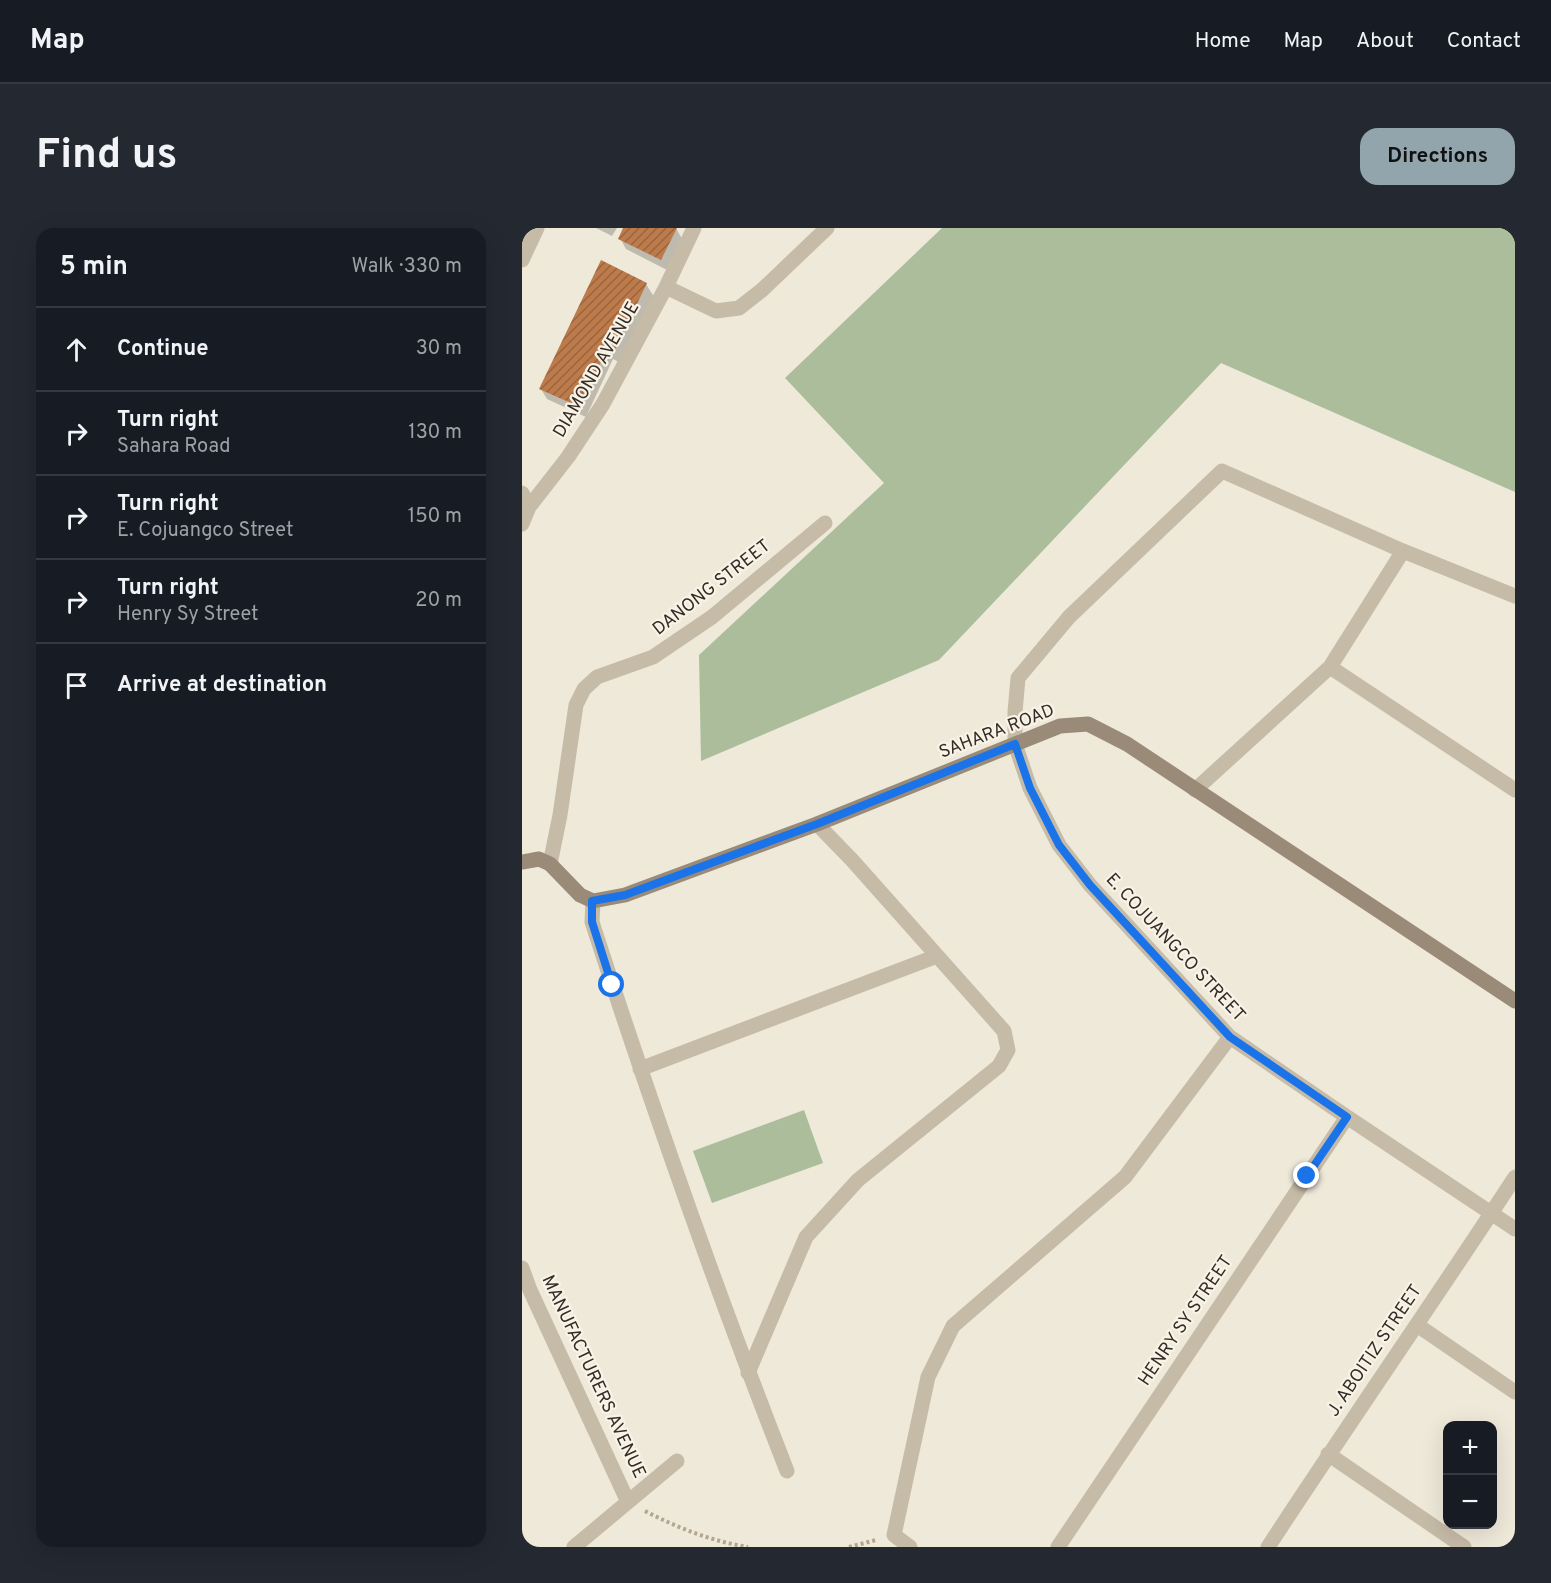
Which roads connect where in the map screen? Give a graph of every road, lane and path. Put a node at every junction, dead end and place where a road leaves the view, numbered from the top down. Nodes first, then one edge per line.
1 (537, 228) edge
2 (694, 228) edge
3 (827, 228) edge
4 (522, 260) edge
5 (666, 287) junction
6 (522, 493) edge
7 (529, 507) junction
8 (825, 523) dead end
9 (522, 524) edge
10 (1402, 550) junction
11 (1515, 596) edge
12 (1330, 667) junction
13 (1015, 744) junction
14 (1195, 790) junction
15 (1515, 790) edge
16 (817, 824) junction
17 (522, 862) edge
18 (550, 864) junction
19 (592, 901) junction
20 (937, 956) junction
21 (1515, 1001) edge
22 (1230, 1037) junction
23 (640, 1069) junction
24 (1347, 1117) junction
25 (1515, 1177) edge
26 (1492, 1213) junction
27 (1515, 1229) edge
28 (522, 1268) edge
29 (526, 1293) edge
30 (1417, 1325) junction
31 (748, 1373) junction
32 (1515, 1392) edge
33 (1328, 1454) junction
34 (677, 1461) dead end
35 (787, 1471) dead end
36 (628, 1502) junction
37 (894, 1535) junction
38 (574, 1547) edge
39 (748, 1547) edge
40 (849, 1547) edge
41 (910, 1547) edge
42 (1058, 1547) edge
43 (1268, 1547) edge
44 (1464, 1547) edge

1 - 4 street
2 - 5 street, DIAMOND AVENUE
3 - 5 street
5 - 7 street, DIAMOND AVENUE
6 - 7 street
7 - 9 street, DIAMOND AVENUE
8 - 18 street, DANONG STREET
10 - 11 street
10 - 12 street
10 - 13 street, E. COJUANGCO STREET
12 - 14 street
12 - 15 street
13 - 14 main road, SAHARA ROAD
13 - 16 main road, SAHARA ROAD
13 - 22 street, E. COJUANGCO STREET
14 - 21 main road, SAHARA ROAD
16 - 19 main road, SAHARA ROAD
16 - 20 street
17 - 18 main road
18 - 19 main road
19 - 23 street
20 - 23 street
20 - 31 street
22 - 24 street, E. COJUANGCO STREET
22 - 37 street
23 - 31 street
24 - 26 street, E. COJUANGCO STREET
24 - 42 street, HENRY SY STREET
25 - 26 street, J. ABOITIZ STREET
26 - 27 street, E. COJUANGCO STREET
26 - 30 street, J. ABOITIZ STREET
28 - 29 street, MANUFACTURERS AVENUE
29 - 36 street, MANUFACTURERS AVENUE
30 - 32 street
30 - 33 street, J. ABOITIZ STREET
31 - 35 street
33 - 43 street, J. ABOITIZ STREET
33 - 44 street
34 - 36 street
36 - 38 street
36 - 39 path
37 - 40 path
37 - 41 street

